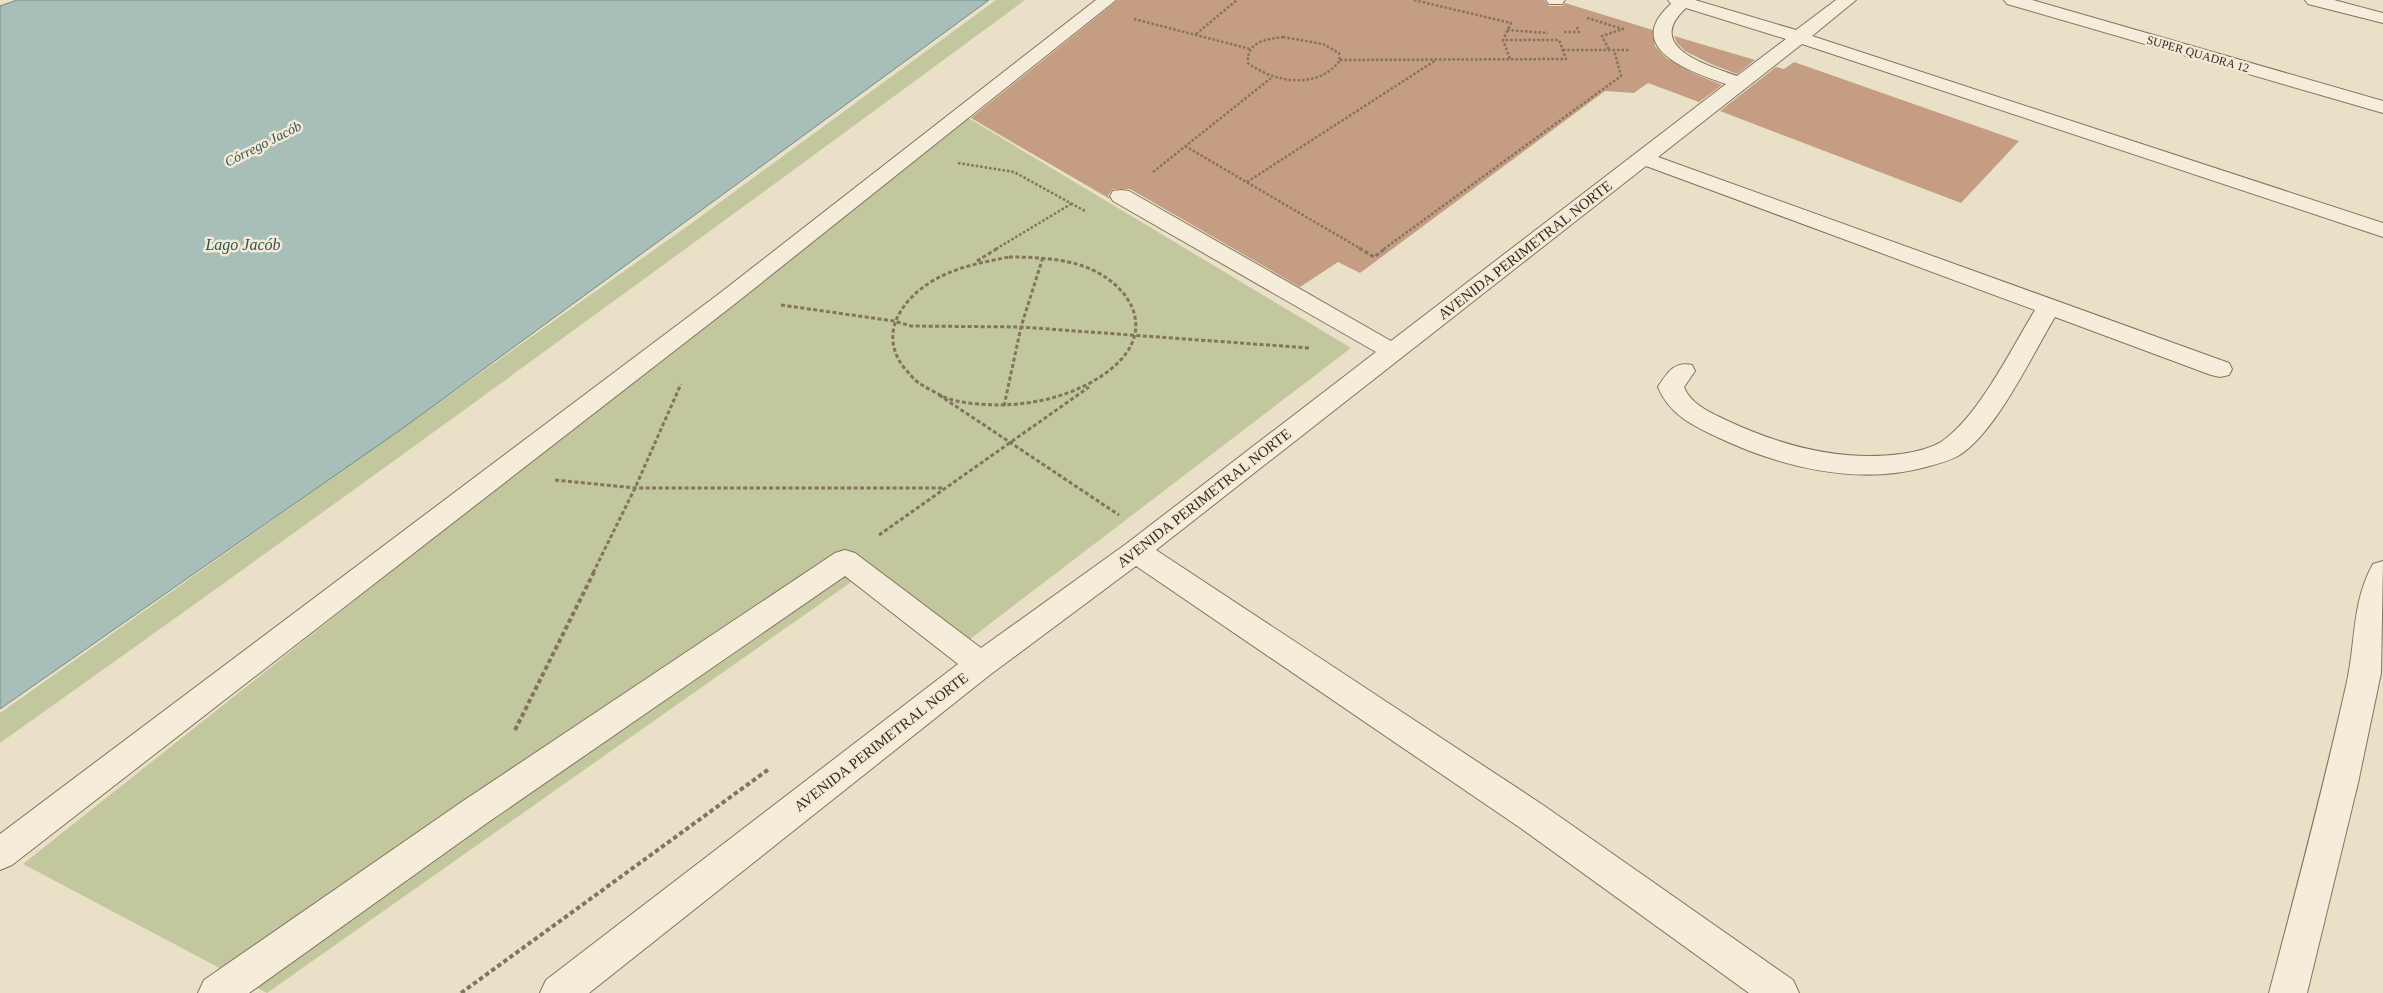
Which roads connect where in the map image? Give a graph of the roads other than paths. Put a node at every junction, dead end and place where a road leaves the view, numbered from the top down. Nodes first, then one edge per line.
1 (1107, 0) edge
2 (1847, 0) edge
3 (2013, 0) edge
4 (2314, 0) edge
5 (1680, 1) edge
6 (2383, 18) edge
7 (1799, 37) junction
8 (1740, 83) junction
9 (2383, 107) edge
10 (1642, 158) junction
11 (1121, 196) dead end
12 (2383, 230) edge
13 (2049, 307) junction
14 (1393, 352) junction
15 (2220, 370) dead end
16 (1683, 371) dead end
17 (1144, 545) junction
18 (2380, 590) edge
19 (2375, 654) edge
20 (980, 665) junction
21 (0, 854) edge
22 (217, 993) edge
23 (559, 993) edge
24 (1780, 993) edge
25 (2288, 993) edge

1 - 21 street
2 - 7 street, AVENIDA PERIMETRAL NORTE
3 - 9 street, SUPER QUADRA 12
4 - 6 street
5 - 7 street
5 - 8 street
7 - 8 street, AVENIDA PERIMETRAL NORTE
7 - 12 street
8 - 10 street, AVENIDA PERIMETRAL NORTE
10 - 13 street
10 - 14 street, AVENIDA PERIMETRAL NORTE
11 - 14 street
13 - 15 street
13 - 16 street
14 - 17 street, AVENIDA PERIMETRAL NORTE
17 - 20 street, AVENIDA PERIMETRAL NORTE
17 - 24 street
18 - 19 street
19 - 25 street
20 - 22 street
20 - 23 street, AVENIDA PERIMETRAL NORTE

